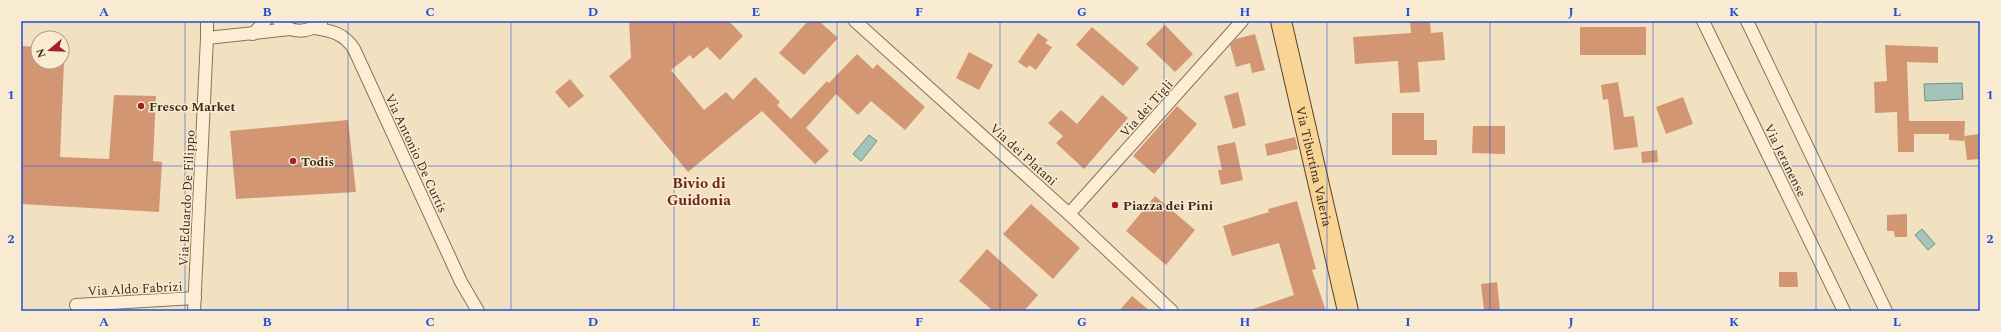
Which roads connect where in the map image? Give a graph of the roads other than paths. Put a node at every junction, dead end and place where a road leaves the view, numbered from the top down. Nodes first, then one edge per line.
1 (207, 21) edge
2 (265, 21) edge
3 (279, 21) edge
4 (856, 21) edge
5 (1242, 21) edge
6 (1281, 21) edge
7 (1703, 21) edge
8 (1747, 21) edge
9 (318, 24) edge
10 (290, 29) junction
11 (253, 34) junction
12 (207, 38) junction
13 (1069, 214) junction
14 (195, 298) junction
15 (76, 305) dead end
16 (194, 311) edge
17 (478, 311) edge
18 (1172, 311) edge
19 (1348, 311) edge
20 (1844, 311) edge
21 (1886, 311) edge

1 - 12 street, Via Eduardo De Filippo
2 - 11 street
3 - 10 street
4 - 13 street, Via dei Platani
5 - 13 street, Via dei Tigli
6 - 19 main road, Via Tiburtina Valeria
7 - 20 street, Via Jeranense
8 - 21 street, Via Jeranense
9 - 10 street, Via Antonio De Curtis
9 - 17 street, Via Antonio De Curtis
10 - 11 street, Via Antonio De Curtis
11 - 12 street, Via Antonio De Curtis
12 - 14 street, Via Eduardo De Filippo
13 - 18 street, Via dei Platani
14 - 15 street, Via Aldo Fabrizi
14 - 16 street, Via Eduardo De Filippo

